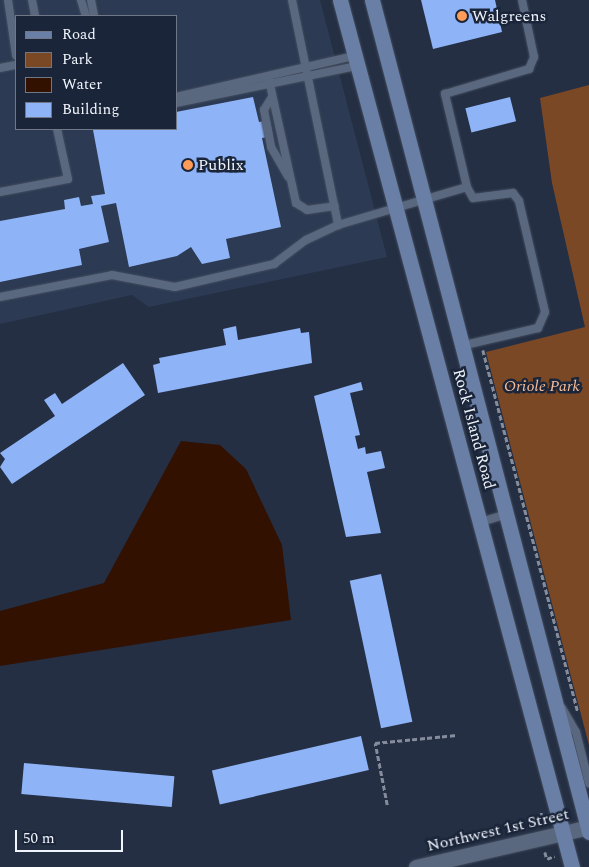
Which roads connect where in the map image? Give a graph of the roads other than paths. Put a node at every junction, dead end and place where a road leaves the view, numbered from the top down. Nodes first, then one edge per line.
1 (8, 0) edge
2 (32, 0) edge
3 (81, 0) edge
4 (90, 0) edge
5 (292, 0) edge
6 (340, 0) edge
7 (372, 0) edge
8 (522, 0) edge
9 (35, 15) edge
10 (86, 15) edge
11 (94, 15) edge
12 (15, 48) edge
13 (356, 61) junction
14 (15, 65) edge
15 (0, 68) edge
16 (269, 80) dead end
17 (272, 96) junction
18 (178, 97) edge
19 (178, 103) edge
20 (57, 130) edge
21 (290, 178) junction
22 (467, 187) junction
23 (0, 192) edge
24 (427, 200) junction
25 (335, 206) dead end
26 (397, 207) junction
27 (338, 225) junction
28 (0, 298) edge
29 (465, 345) junction
30 (507, 514) junction
31 (481, 522) junction
32 (552, 691) junction
33 (589, 783) edge
34 (588, 821) edge
35 (564, 833) junction
36 (416, 867) edge
37 (572, 867) edge

1 - 12 lane
2 - 9 lane
3 - 10 lane
4 - 11 lane
5 - 27 lane
6 - 13 main road, Rock Island Road
7 - 24 main road, Rock Island Road
8 - 22 lane
13 - 18 lane
13 - 19 lane
13 - 26 main road, Rock Island Road
14 - 15 lane
16 - 17 lane
17 - 21 lane
17 - 21 lane
20 - 23 lane
21 - 25 lane
22 - 24 lane
22 - 29 lane
24 - 26 lane
24 - 29 main road, Rock Island Road
26 - 27 lane
26 - 31 main road, Rock Island Road
27 - 28 lane
29 - 30 main road, Rock Island Road
30 - 31 lane
30 - 32 main road, Rock Island Road
31 - 35 main road, Rock Island Road
32 - 33 lane
32 - 34 main road, Rock Island Road
34 - 35 street, Northwest 1st Street
35 - 36 street, Northwest 1st Street
35 - 37 main road, Rock Island Road

